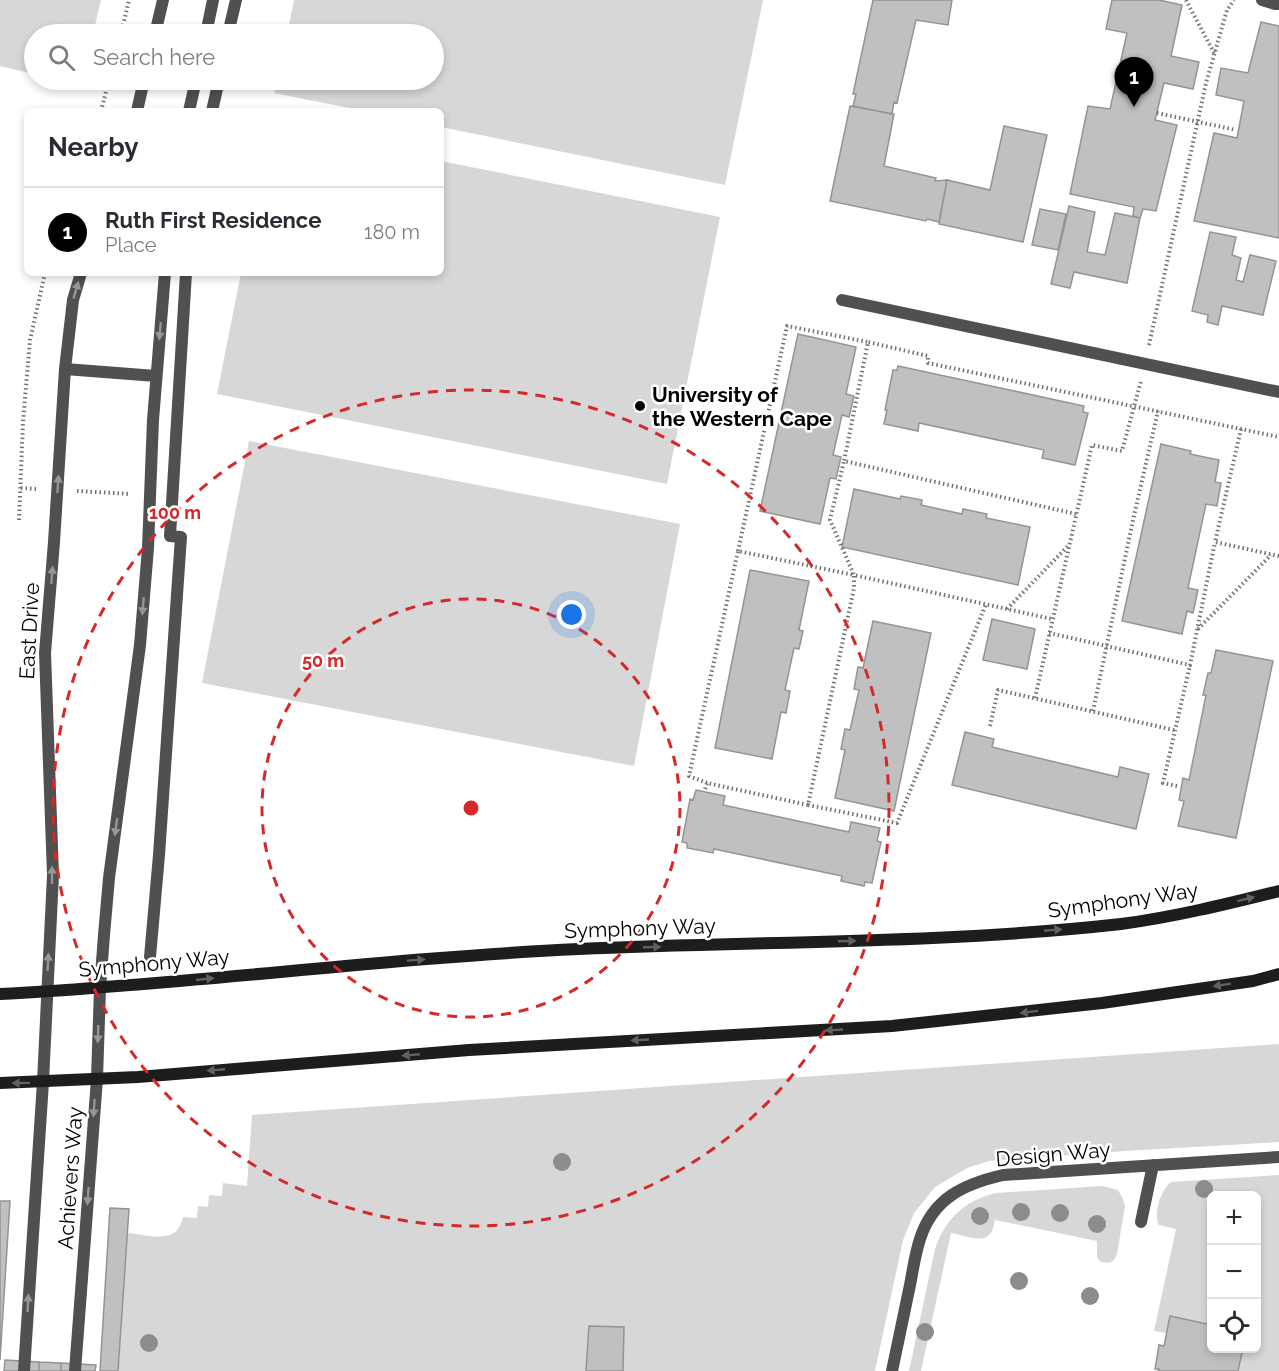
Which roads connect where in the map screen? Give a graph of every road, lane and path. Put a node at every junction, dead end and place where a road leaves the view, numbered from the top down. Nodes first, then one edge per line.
1 (129, 0) edge
2 (163, 0) edge
3 (213, 0) edge
4 (236, 0) edge
5 (1186, 0) edge
6 (1234, 0) edge
7 (1262, 0) edge
8 (1279, 4) edge
9 (123, 24) edge
10 (157, 24) edge
11 (208, 24) edge
12 (230, 24) edge
13 (1214, 54) junction
14 (107, 90) edge
15 (142, 90) edge
16 (194, 90) edge
17 (217, 90) edge
18 (103, 108) edge
19 (138, 108) edge
20 (190, 108) edge
21 (213, 108) edge
22 (1157, 113) dead end
23 (1197, 122) junction
24 (1236, 130) dead end
25 (44, 276) edge
26 (80, 276) edge
27 (165, 276) edge
28 (186, 276) edge
29 (842, 300) dead end
30 (868, 342) junction
31 (1145, 364) junction
32 (66, 369) junction
33 (156, 376) junction
34 (1279, 392) edge
35 (1134, 406) junction
36 (1158, 411) junction
37 (1241, 429) junction
38 (1279, 437) edge
39 (844, 460) junction
40 (20, 488) junction
41 (57, 490) junction
42 (150, 495) junction
43 (1076, 514) junction
44 (19, 520) dead end
45 (1215, 542) junction
46 (1069, 546) junction
47 (738, 551) junction
48 (1271, 555) junction
49 (1279, 556) edge
50 (854, 575) junction
51 (986, 604) junction
52 (1006, 609) junction
53 (1052, 619) junction
54 (1198, 629) junction
55 (1049, 633) junction
56 (1106, 646) junction
57 (1190, 665) junction
58 (1035, 698) junction
59 (1093, 711) junction
60 (990, 726) dead end
61 (1174, 729) junction
62 (707, 783) junction
63 (1178, 786) dead end
64 (705, 789) dead end
65 (808, 806) junction
66 (1279, 891) edge
67 (150, 957) dead end
68 (1279, 974) edge
69 (100, 988) junction
70 (46, 992) junction
71 (0, 994) edge
72 (96, 1079) junction
73 (43, 1082) junction
74 (0, 1083) edge
75 (1279, 1157) edge
76 (1153, 1166) junction
77 (1141, 1222) dead end
78 (24, 1371) edge
79 (75, 1371) edge
80 (892, 1371) edge

1 - 9 path
2 - 10 street
3 - 11 street
4 - 12 street
5 - 13 path
6 - 13 path
7 - 8 street
13 - 23 path
14 - 18 path
15 - 19 street
16 - 20 street
17 - 21 street
22 - 23 path
23 - 24 path
23 - 31 path
25 - 40 path
32 -> 26 street, East Drive
27 -> 33 street
28 - 67 street
29 - 31 street
30 - 35 path
30 - 39 path
30 - 47 path
31 - 34 street
31 - 35 path
32 - 33 street
41 -> 32 street, East Drive
33 - 42 street
35 - 36 path
35 - 43 path
36 - 37 path
36 - 56 path
37 - 38 path
37 - 45 path
39 - 43 path
39 - 50 path
40 - 41 path
40 - 44 path
41 - 42 path
70 -> 41 street, East Drive
42 -> 69 street
43 - 46 path
45 - 48 path
45 - 54 path
46 - 52 path
46 - 53 path
47 - 50 path
47 - 62 path
48 - 49 path
48 - 54 path
50 - 51 path
50 - 65 path
51 - 52 path
51 - 65 path
52 - 53 path
53 - 55 path
54 - 57 path
55 - 56 path
55 - 58 path
56 - 57 path
56 - 59 path
57 - 61 path
58 - 59 path
58 - 60 path
59 - 61 path
61 - 63 path
62 - 64 path
62 - 65 path
69 -> 66 main road, Symphony Way
68 -> 72 main road
69 - 70 main road, Symphony Way
69 -> 72 street, Achievers Way
70 - 71 main road, Symphony Way
70 - 73 street, Achievers Way
72 - 73 main road
72 -> 79 street, Achievers Way
73 -> 74 main road
78 -> 73 street, Achievers Way
75 - 76 street, Design Way
76 - 77 street
76 - 80 street, Design Way

